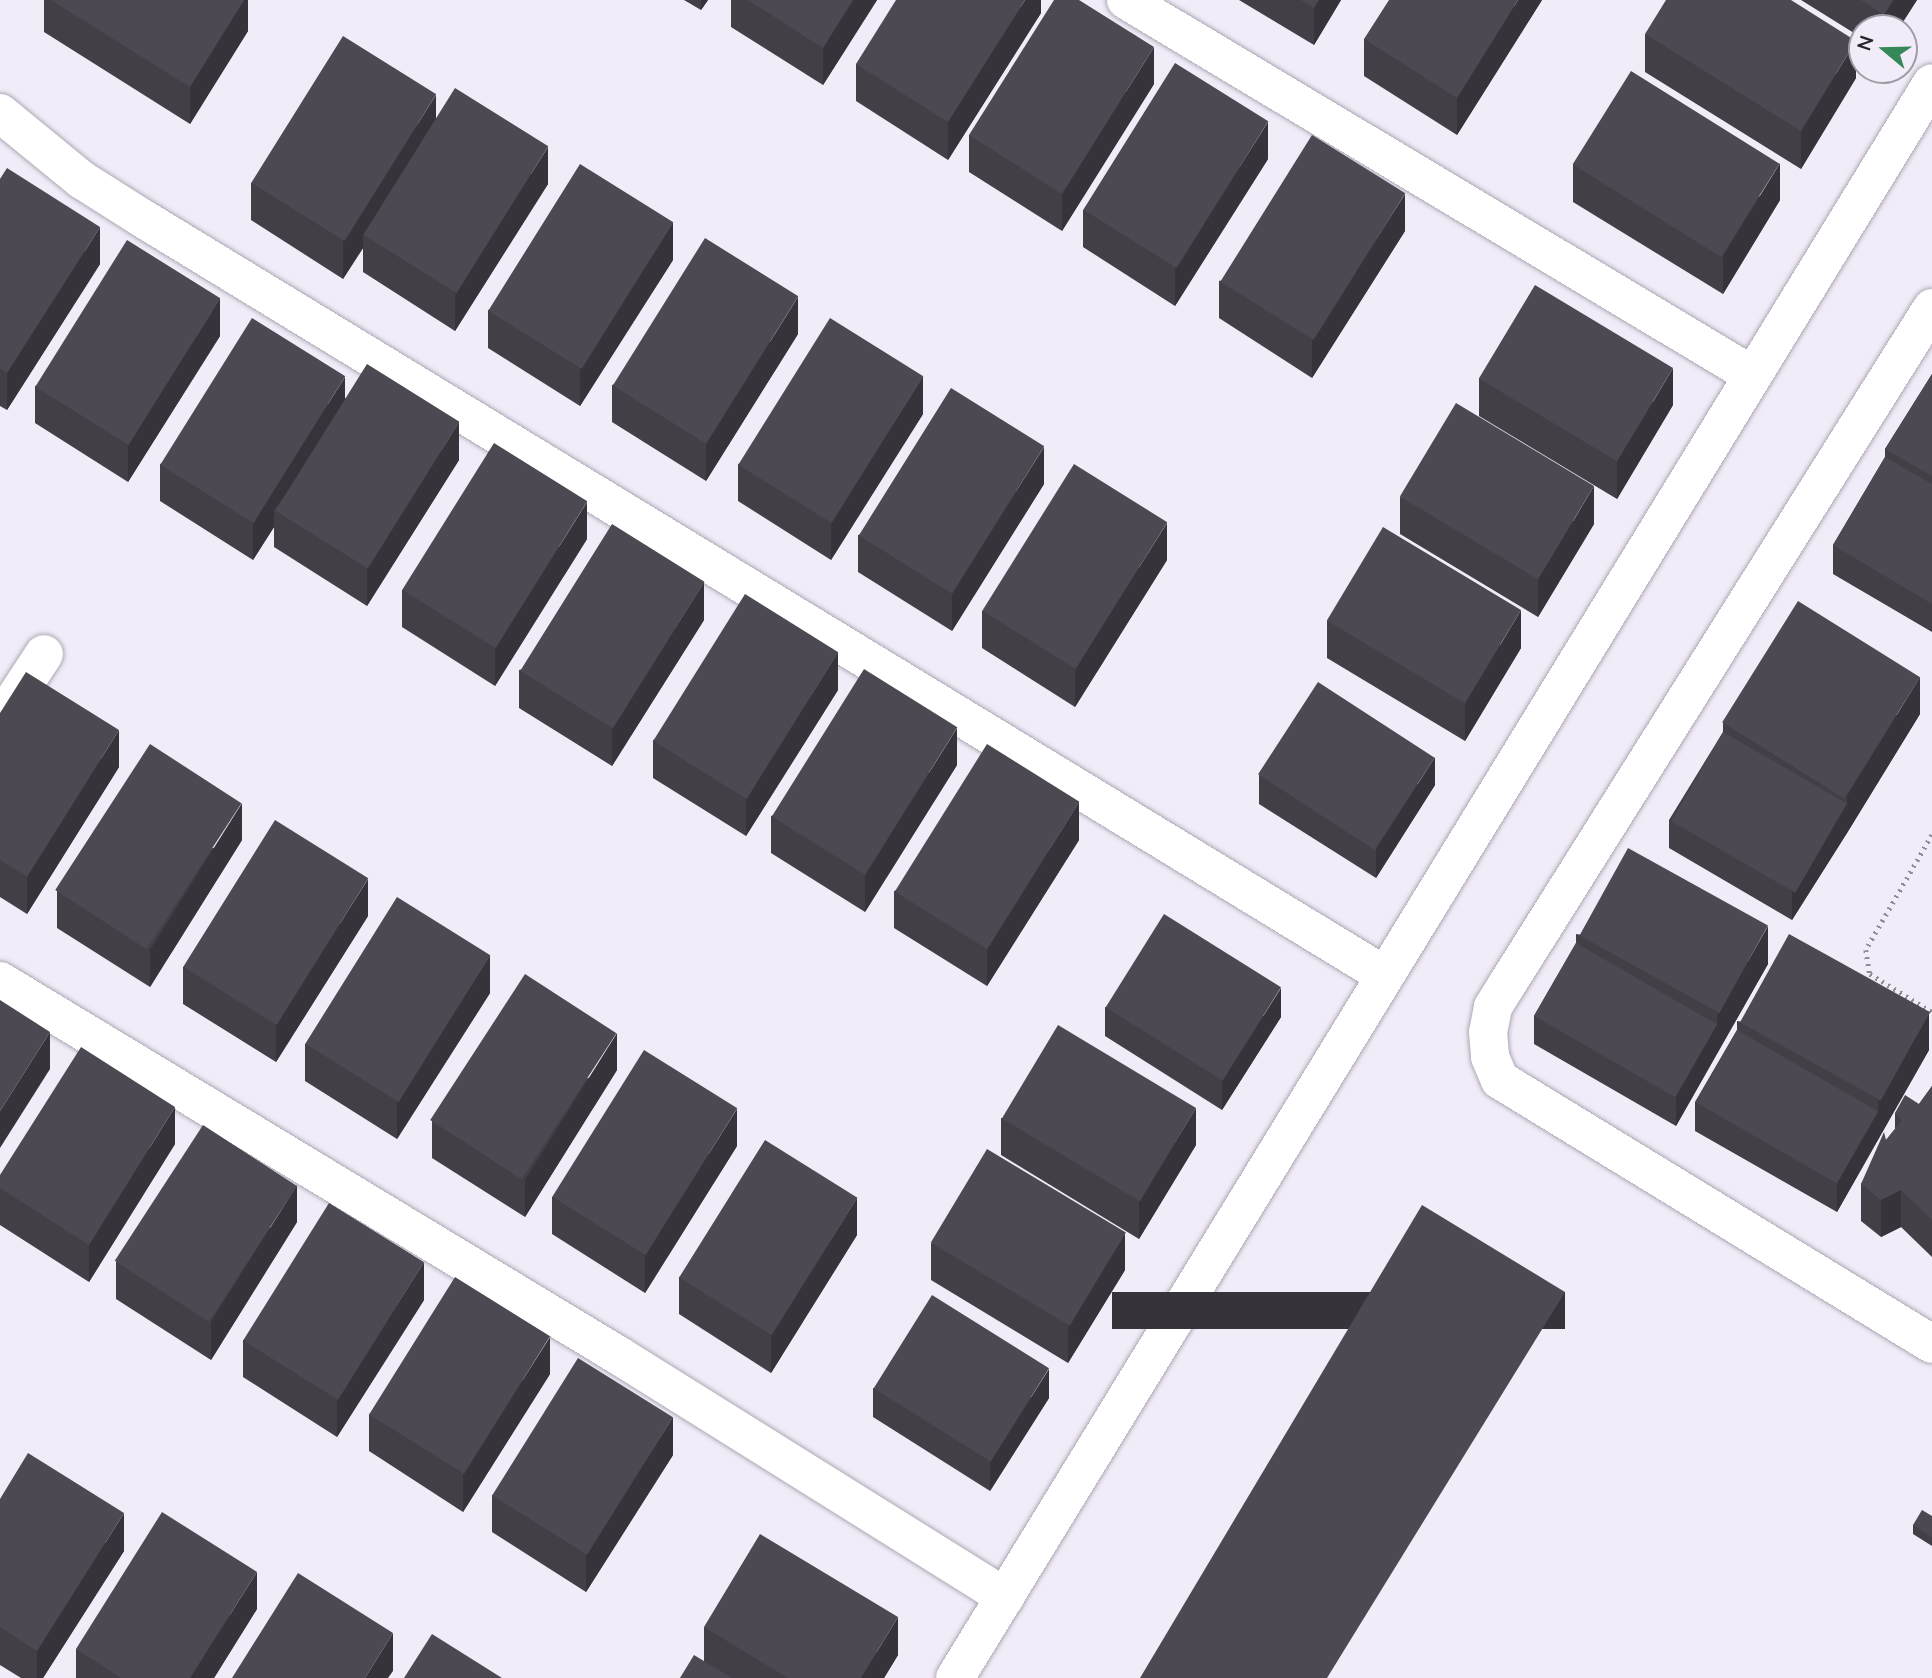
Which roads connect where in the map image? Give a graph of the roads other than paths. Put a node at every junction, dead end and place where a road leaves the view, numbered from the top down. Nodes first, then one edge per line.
1 (1126, 0) edge
2 (1932, 83) edge
3 (0, 113) edge
4 (142, 218) junction
5 (121, 253) edge
6 (1932, 308) edge
7 (1752, 375) junction
8 (44, 654) dead end
9 (0, 721) edge
10 (1384, 975) junction
11 (0, 981) edge
12 (1932, 1344) edge
13 (1005, 1597) junction
14 (956, 1678) edge

1 - 7 street
2 - 7 street
3 - 4 street
4 - 5 street
4 - 10 street
6 - 12 street
7 - 10 street
8 - 9 street
10 - 13 street
11 - 13 street
13 - 14 street

